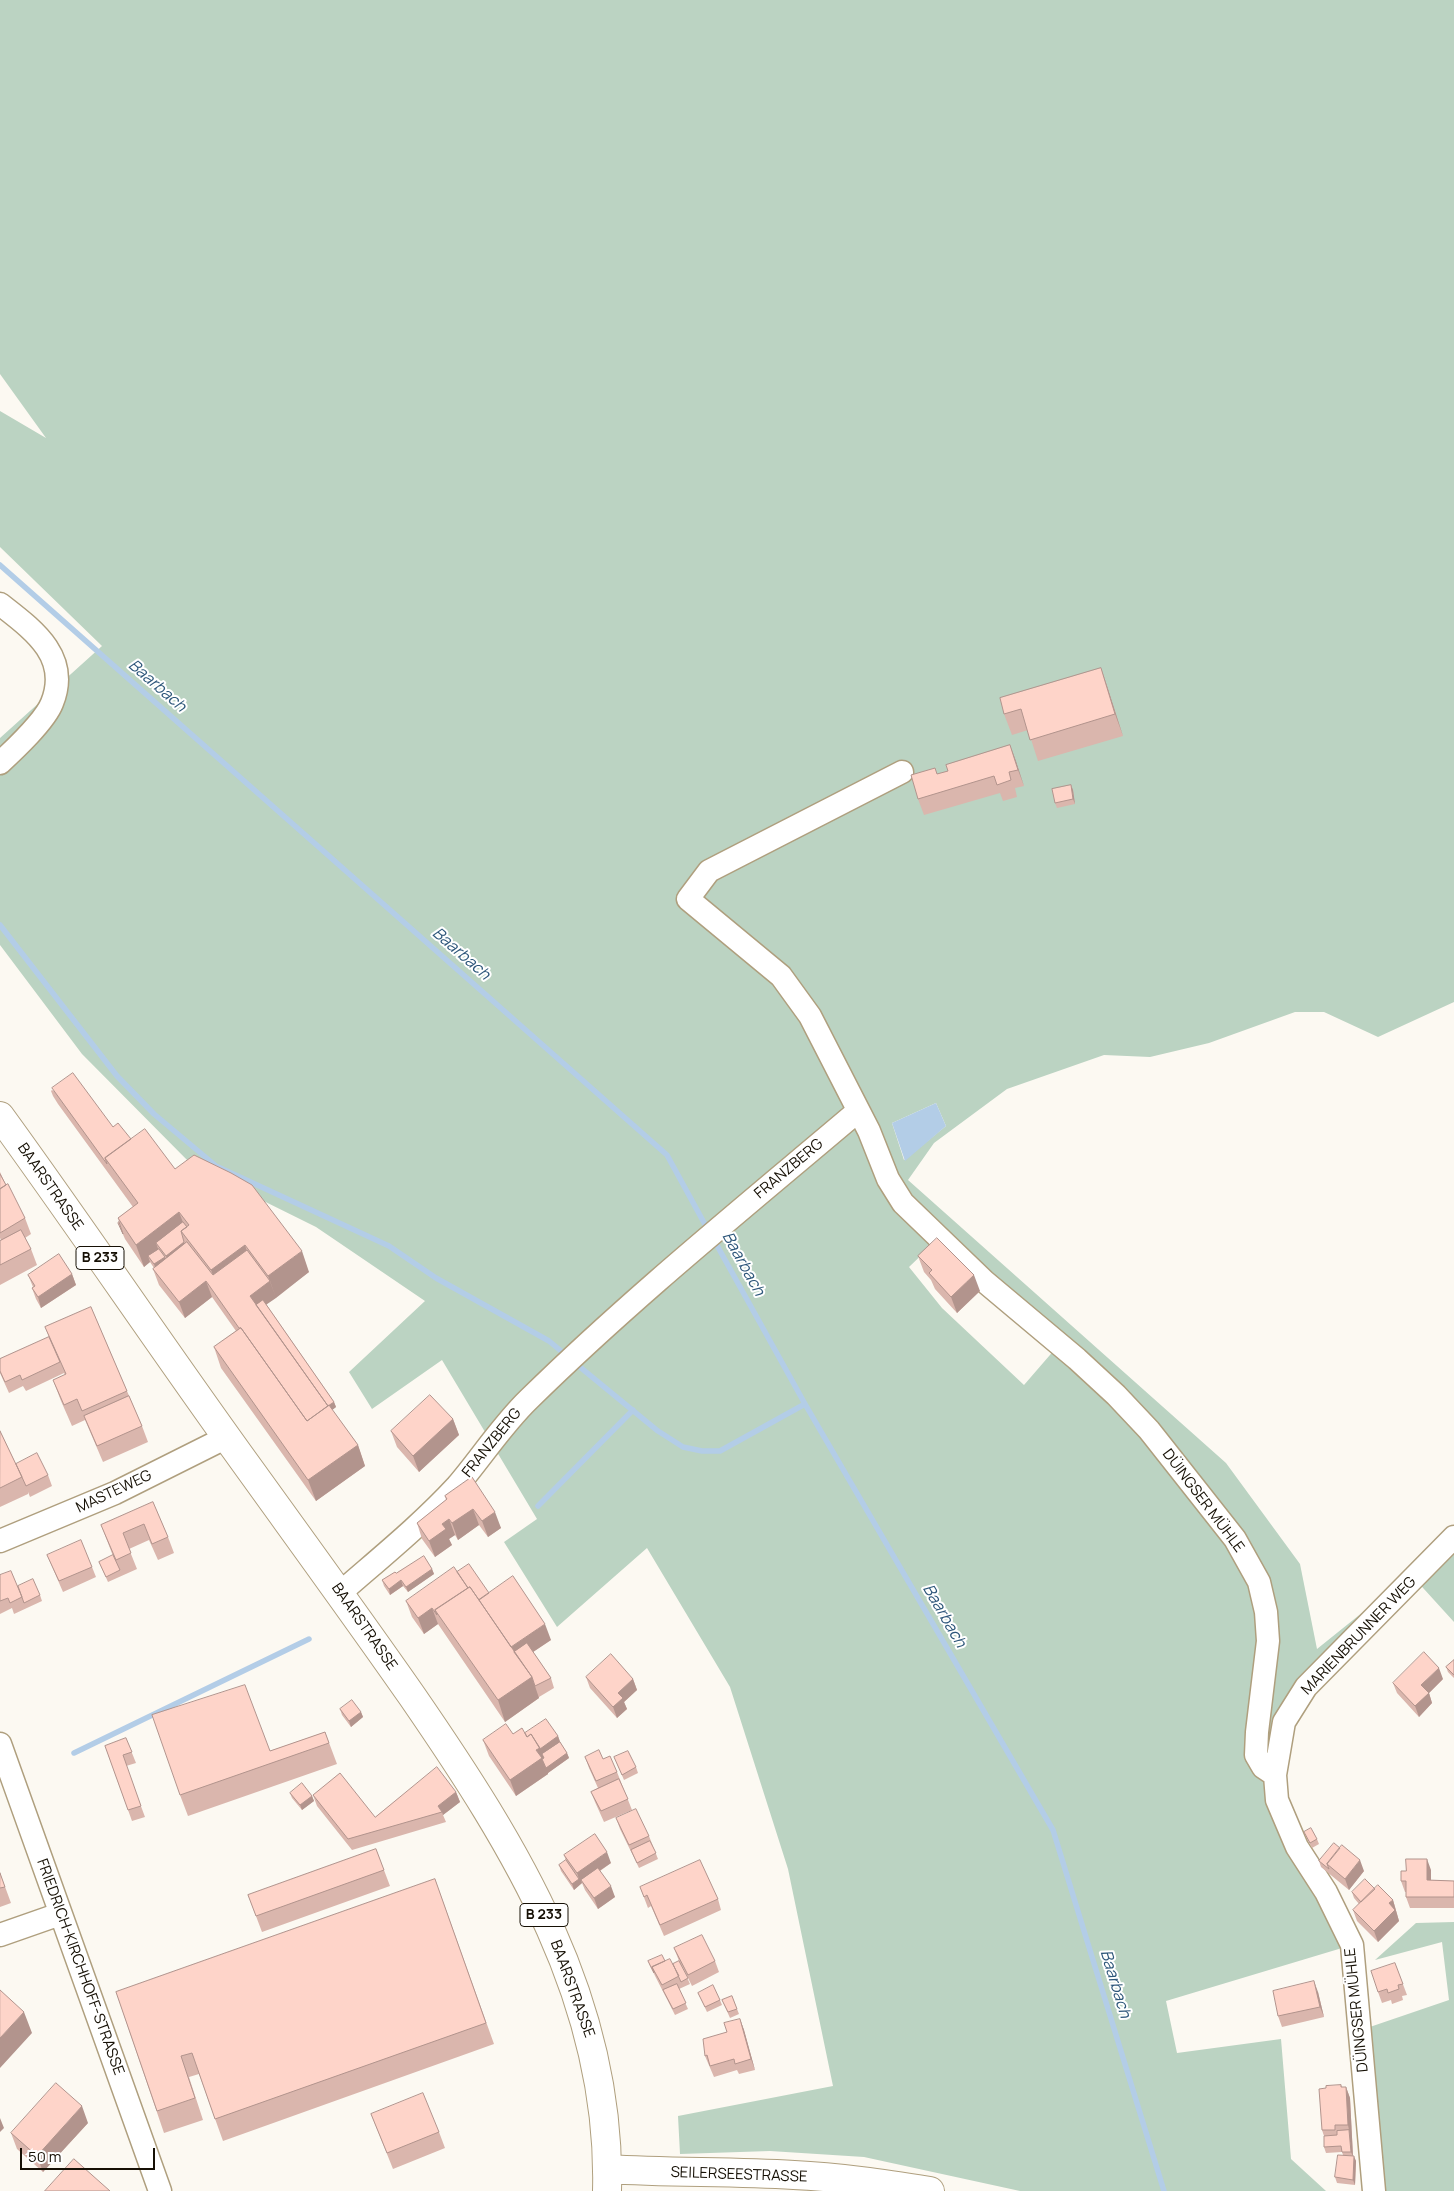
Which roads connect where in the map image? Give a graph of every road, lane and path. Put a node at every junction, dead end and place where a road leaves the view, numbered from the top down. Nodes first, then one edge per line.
1 (0, 604) edge
2 (0, 763) edge
3 (902, 772) dead end
4 (858, 1111) junction
5 (0, 1116) edge
6 (227, 1437) junction
7 (1454, 1537) edge
8 (0, 1541) edge
9 (340, 1593) junction
10 (0, 1744) edge
11 (1276, 1775) junction
12 (60, 1914) junction
13 (0, 1935) edge
14 (607, 2180) edge
15 (160, 2191) edge
16 (930, 2191) edge
17 (1374, 2191) edge

1 - 2 street
3 - 4 street
4 - 9 street, FRANZBERG
4 - 11 street, DÜINGSER MÜHLE
5 - 6 main road, BAARSTRASSE / B 233
6 - 8 street, MASTEWEG
6 - 9 main road, BAARSTRASSE / B 233
7 - 11 street, MARIENBRUNNER WEG
9 - 14 main road, BAARSTRASSE / B 233
10 - 12 street, FRIEDRICH-KIRCHHOFF-STRASSE
11 - 17 street, DÜINGSER MÜHLE
12 - 13 street
12 - 15 street, FRIEDRICH-KIRCHHOFF-STRASSE
14 - 16 main road, SEILERSEESTRASSE / B 233

